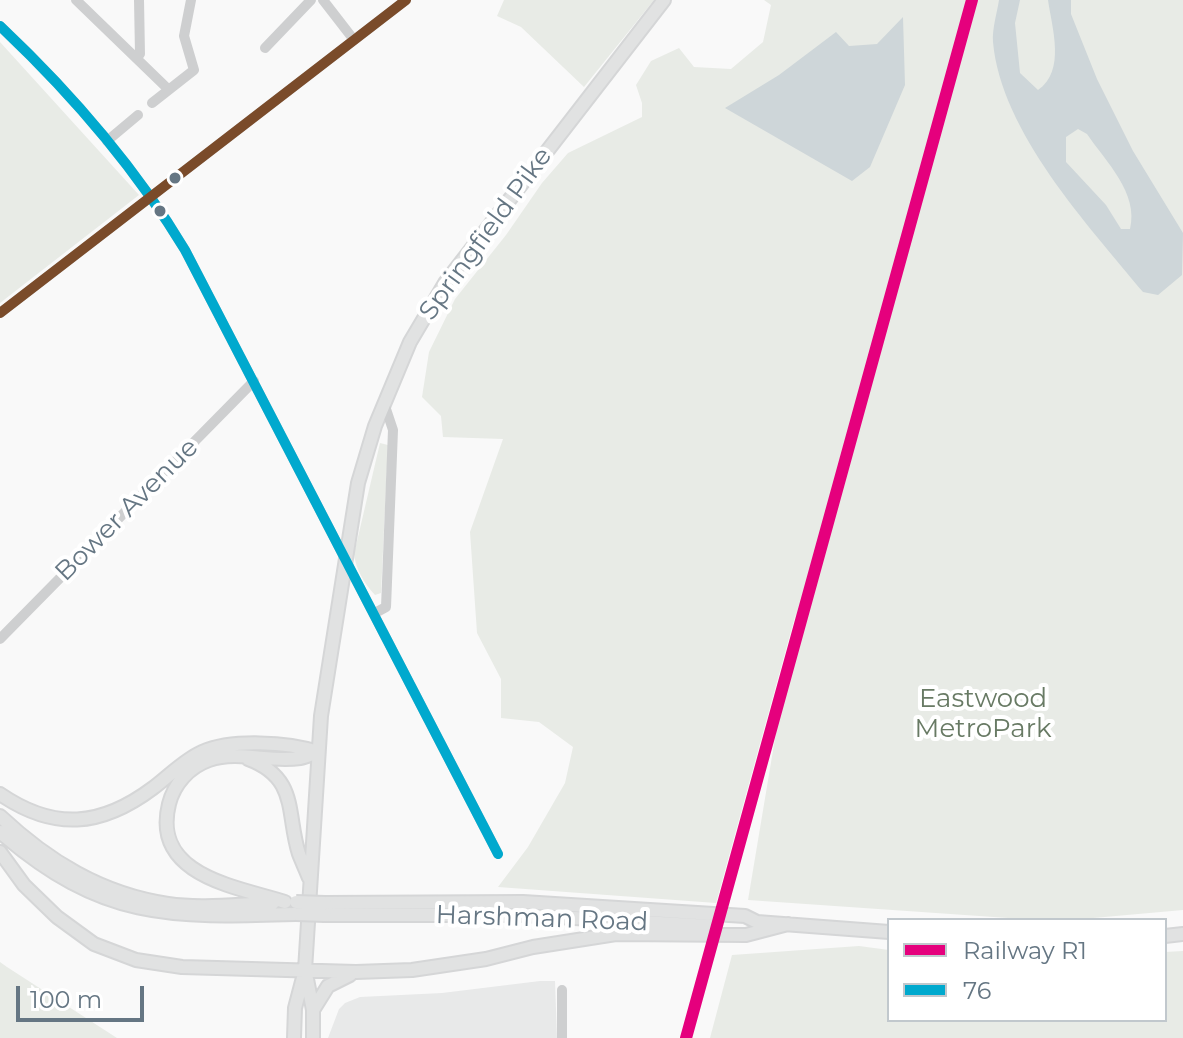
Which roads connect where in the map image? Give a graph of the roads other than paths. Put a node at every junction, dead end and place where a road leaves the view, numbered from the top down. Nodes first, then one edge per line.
1 (76, 0) edge
2 (139, 0) edge
3 (191, 0) edge
4 (311, 0) edge
5 (323, 0) edge
6 (406, 0) edge
7 (664, 0) edge
8 (0, 26) edge
9 (354, 40) junction
10 (265, 48) dead end
11 (140, 54) dead end
12 (168, 89) junction
13 (152, 103) dead end
14 (138, 115) dead end
15 (107, 141) junction
16 (151, 197) junction
17 (0, 313) edge
18 (254, 381) junction
19 (384, 403) junction
20 (346, 557) junction
21 (375, 613) junction
22 (0, 639) edge
23 (318, 752) junction
24 (233, 756) junction
25 (0, 794) edge
26 (0, 816) edge
27 (0, 832) edge
28 (0, 852) edge
29 (498, 854) dead end
30 (310, 880) junction
31 (293, 906) junction
32 (688, 924) junction
33 (788, 924) junction
34 (887, 932) edge
35 (305, 970) junction
36 (356, 972) junction
37 (562, 990) dead end
38 (313, 1010) junction
39 (294, 1038) edge
40 (313, 1038) edge
41 (562, 1038) edge

1 - 12 street
2 - 11 street
3 - 12 street
4 - 10 street
5 - 9 street
6 - 9 street
7 - 19 main road, Springfield Pike
8 - 15 street
9 - 16 street
12 - 13 street
14 - 15 street
15 - 16 street
16 - 17 street
16 - 18 street
18 - 20 street
18 - 22 street, Bower Avenue
19 - 20 main road, Springfield Pike
19 - 21 street
20 - 21 street
20 - 23 main road, Springfield Pike
21 - 29 street
23 - 24 main road
23 - 25 main road
23 - 30 main road, Springfield Pike
24 - 30 main road
24 - 31 main road
26 - 31 main road
27 - 31 main road
28 - 35 main road
30 - 35 main road, Springfield Pike
31 - 32 main road, Harshman Road, bridge
32 - 33 main road, Harshman Road
32 - 33 main road
32 - 36 main road
33 - 34 main road, Harshman Road
35 - 36 main road
35 - 38 main road, Springfield Pike
35 - 39 main road, Springfield Pike
36 - 38 main road
37 - 41 street
38 - 40 main road, Springfield Pike

